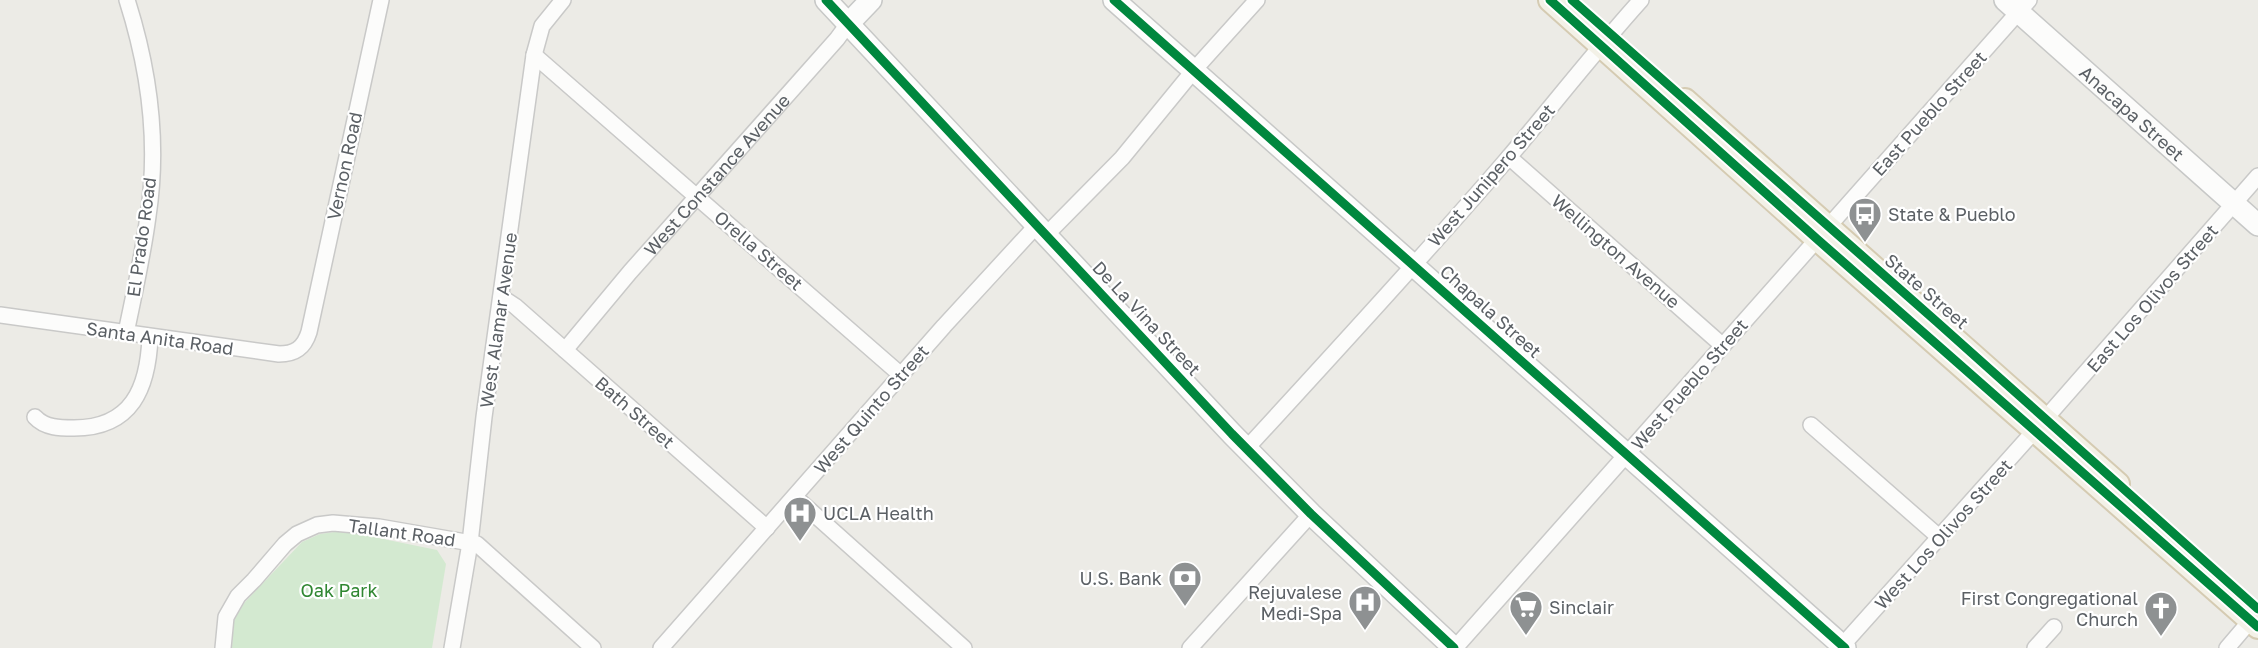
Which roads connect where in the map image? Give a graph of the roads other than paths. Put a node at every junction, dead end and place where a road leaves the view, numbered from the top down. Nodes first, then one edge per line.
1 (127, 0) edge
2 (381, 0) edge
3 (563, 0) edge
4 (826, 0) edge
5 (871, 0) edge
6 (1114, 0) edge
7 (1257, 0) edge
8 (1550, 0) edge
9 (1572, 0) edge
10 (1641, 0) edge
11 (2018, 4) edge
12 (848, 24) junction
13 (1606, 39) junction
14 (534, 55) junction
15 (1194, 70) junction
16 (1509, 157) junction
17 (2258, 176) edge
18 (697, 196) junction
19 (2234, 204) junction
20 (2258, 225) edge
21 (1041, 231) junction
22 (1822, 232) junction
23 (1414, 265) junction
24 (501, 297) junction
25 (0, 315) edge
26 (309, 332) joint
27 (126, 333) junction
28 (150, 337) junction
29 (1722, 345) junction
30 (565, 350) junction
31 (901, 375) junction
32 (35, 417) dead end
33 (1811, 425) dead end
34 (2040, 425) junction
35 (1247, 448) junction
36 (1628, 454) junction
37 (795, 497) junction
38 (1311, 514) junction
39 (767, 528) junction
40 (1939, 537) junction
41 (470, 543) junction
42 (2256, 617) edge
43 (2054, 627) dead end
44 (1446, 646) edge
45 (1842, 647) edge
46 (223, 648) edge
47 (452, 648) edge
48 (593, 648) edge
49 (661, 648) edge
50 (964, 648) edge
51 (1190, 648) edge
52 (2036, 648) edge
53 (2227, 648) edge

1 - 27 street, El Prado Road
2 - 26 street, Vernon Road
3 - 14 street, West Alamar Avenue
4 - 12 street, De La Vina Street
5 - 12 street, West Constance Avenue
6 - 15 street, Chapala Street
7 - 15 street, West Quinto Street
8 - 13 main road, State Street
9 - 13 main road, State Street
10 - 13 street, West Junipero Street
11 - 19 street, Anacapa Street
11 - 22 street, East Pueblo Street
12 - 18 street, West Constance Avenue
12 - 21 street, De La Vina Street
13 - 16 street, West Junipero Street
13 - 22 main road, State Street
14 - 18 street, Orella Street
14 - 24 street, West Alamar Avenue
15 - 21 street, West Quinto Street
15 - 23 street, Chapala Street
16 - 23 street, West Junipero Street
16 - 29 street, Wellington Avenue
17 - 19 street, East Los Olivos Street
18 - 30 street, West Constance Avenue
18 - 31 street, Orella Street
19 - 20 street, Anacapa Street
19 - 34 street, East Los Olivos Street
21 - 31 street, West Quinto Street
21 - 35 street, De La Vina Street
22 - 29 street, West Pueblo Street
22 - 34 main road, State Street
23 - 35 street, West Junipero Street
23 - 36 street, Chapala Street
24 - 30 street, Bath Street
24 - 41 street, West Alamar Avenue
25 - 27 street, Santa Anita Road
26 - 28 street, Santa Anita Road
27 - 28 street, Santa Anita Road
28 - 32 street
29 - 36 street, West Pueblo Street
30 - 39 street, Bath Street
31 - 37 street, West Quinto Street
33 - 40 street
34 - 40 street, West Los Olivos Street
34 - 42 main road, State Street
35 - 38 street, De La Vina Street
36 - 44 street, West Pueblo Street
36 - 45 street, Chapala Street
37 - 39 street, West Quinto Street
37 - 50 street
38 - 44 street, De La Vina Street
38 - 51 street
39 - 49 street, West Quinto Street
40 - 45 street, West Los Olivos Street
41 - 46 street, Tallant Road
41 - 47 street, West Alamar Avenue
41 - 48 street
42 - 53 street
43 - 52 street

